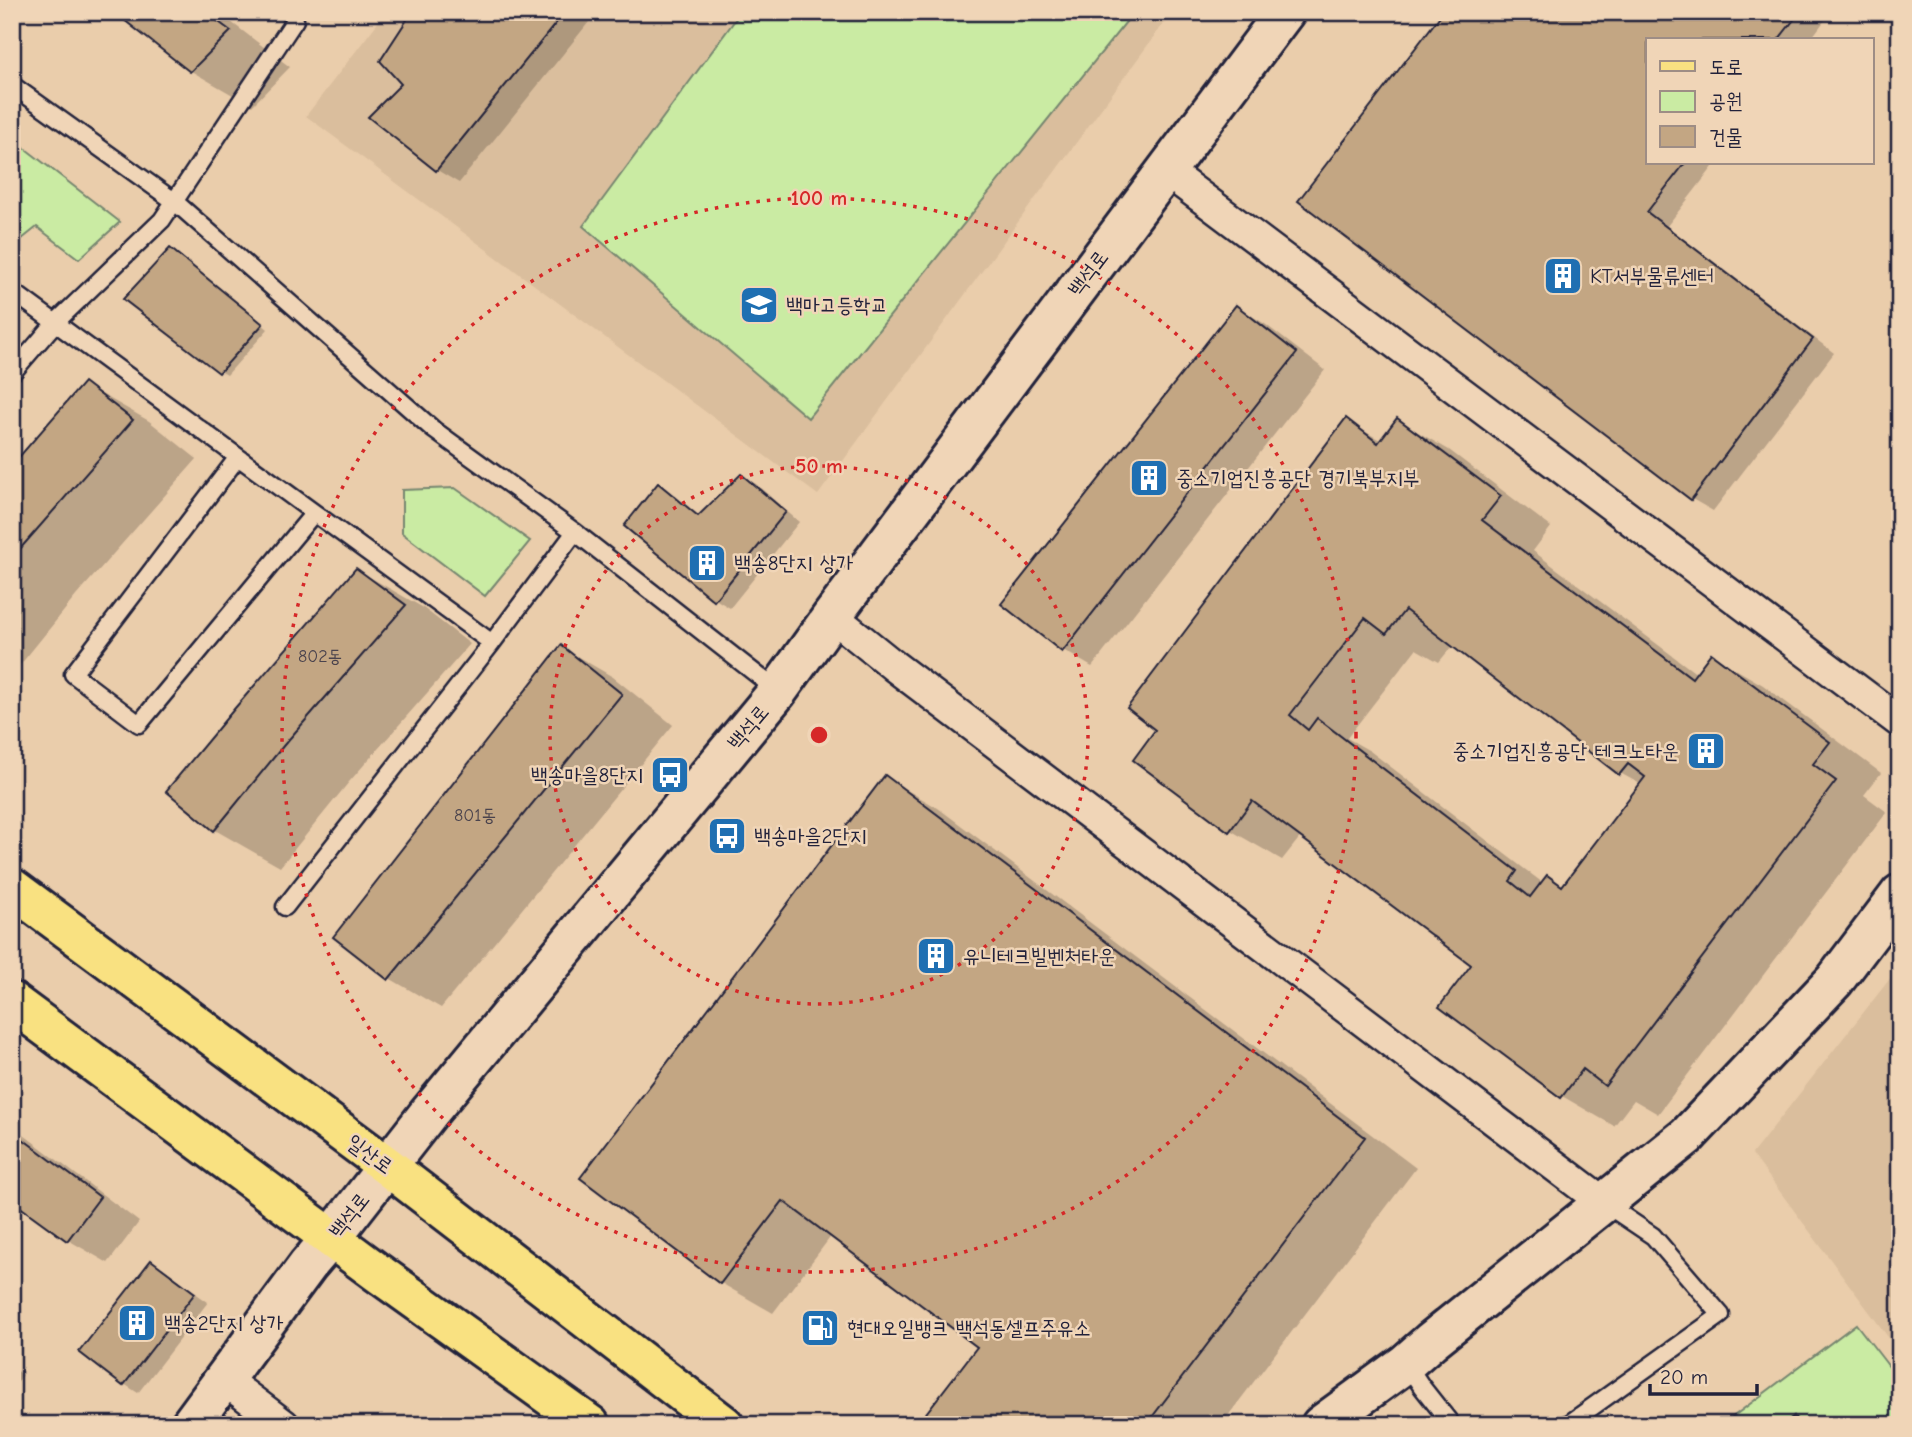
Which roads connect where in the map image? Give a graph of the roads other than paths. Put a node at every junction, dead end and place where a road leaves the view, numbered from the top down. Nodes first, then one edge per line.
1 (1285, 12) edge
2 (294, 15) edge
3 (12, 85) edge
4 (1165, 170) junction
5 (174, 201) junction
6 (12, 291) edge
7 (55, 323) junction
8 (12, 373) edge
9 (238, 457) junction
10 (314, 513) junction
11 (575, 532) junction
12 (832, 616) junction
13 (492, 643) junction
14 (778, 691) junction
15 (1900, 723) edge
16 (12, 888) edge
17 (1900, 894) edge
18 (285, 907) dead end
19 (12, 1002) edge
20 (387, 1166) junction
21 (1604, 1203) junction
22 (332, 1237) junction
23 (1406, 1363) junction
24 (222, 1378) junction
25 (190, 1425) edge
26 (284, 1425) edge
27 (590, 1425) edge
28 (724, 1425) edge
29 (1321, 1425) edge
30 (1452, 1425) edge
31 (1567, 1425) edge

1 - 4 main road, 백석로
2 - 5 lane
3 - 5 lane
4 - 12 main road, 백석로
4 - 15 street
5 - 7 lane
5 - 11 lane
6 - 7 lane
7 - 8 lane
7 - 9 lane
9 - 10 lane
9 - 10 lane
10 - 13 lane
11 - 13 lane
11 - 14 lane
12 - 14 main road, 백석로
12 - 21 street
13 - 18 lane
14 - 20 main road, 백석로
16 - 20 main road, 일산로
17 - 21 main road
19 - 22 main road
20 - 22 main road, 백석로
20 - 28 main road, 일산로
21 - 23 main road
21 - 31 lane
22 - 24 main road, 백석로
22 - 27 main road
23 - 29 main road
23 - 30 lane
24 - 25 main road, 백석로
24 - 26 street

